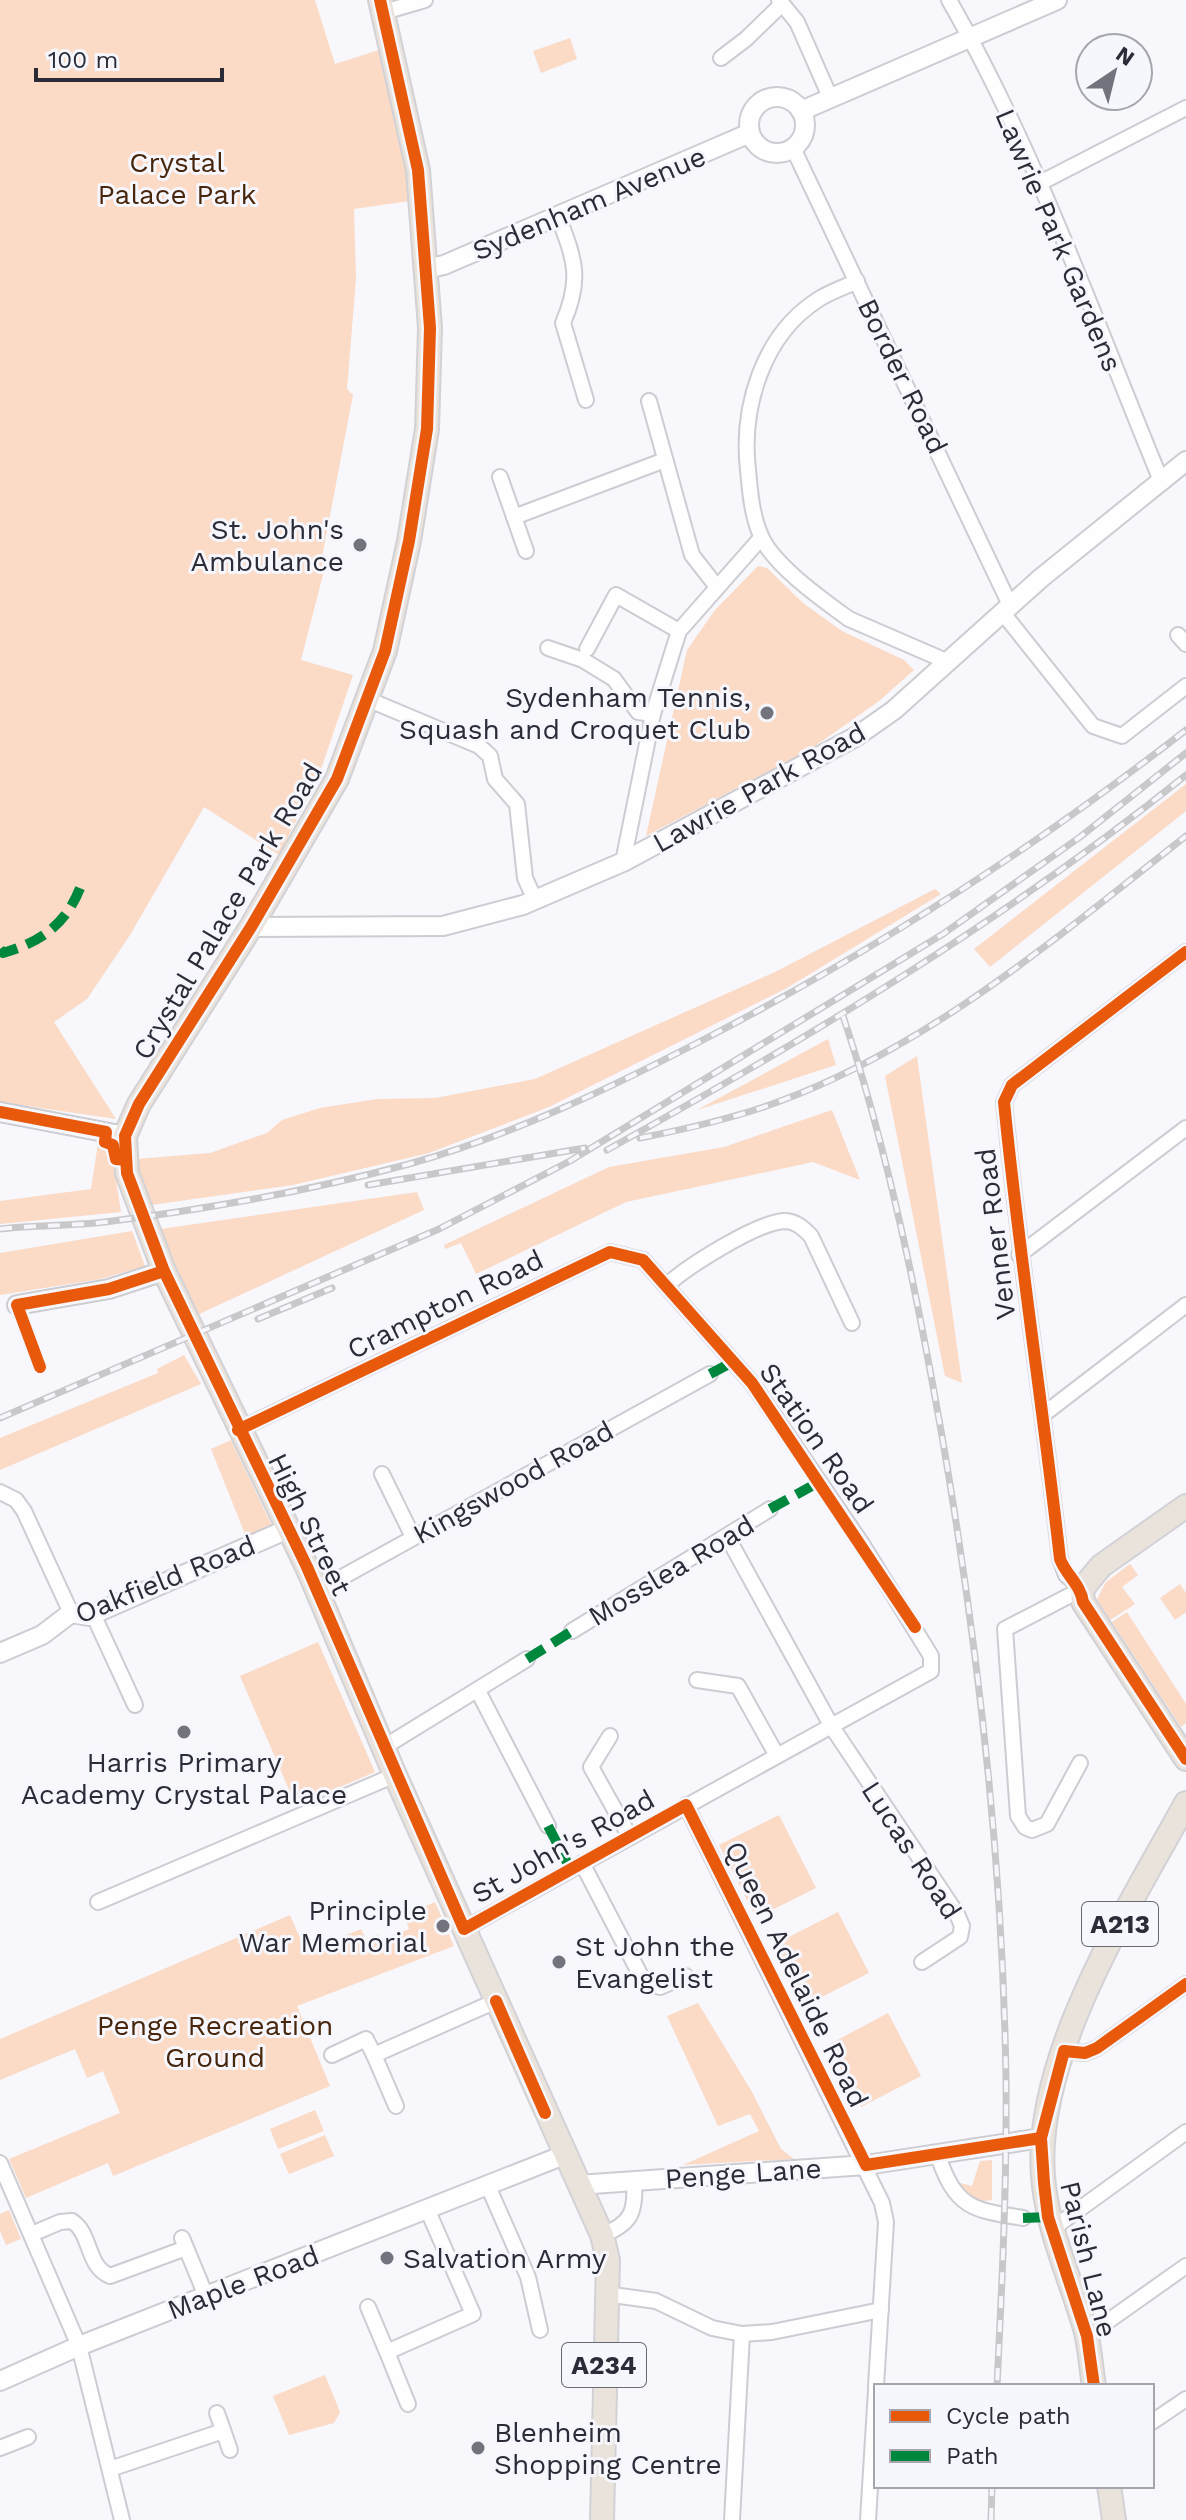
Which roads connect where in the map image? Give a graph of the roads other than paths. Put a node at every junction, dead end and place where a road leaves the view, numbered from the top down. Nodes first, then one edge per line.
1 (425, 0) edge
2 (949, 0) edge
3 (1057, 0) edge
4 (781, 2) edge
5 (382, 6) edge
6 (971, 39) junction
7 (721, 58) dead end
8 (830, 97) junction
9 (801, 111) junction
10 (1183, 114) edge
11 (750, 133) junction
12 (793, 148) junction
13 (1038, 184) junction
14 (558, 216) junction
15 (426, 269) junction
16 (857, 281) junction
17 (586, 400) dead end
18 (649, 401) dead end
19 (665, 460) junction
20 (1186, 461) edge
21 (500, 477) dead end
22 (1162, 483) junction
23 (514, 517) junction
24 (761, 538) junction
25 (526, 551) dead end
26 (717, 587) junction
27 (1006, 608) junction
28 (679, 631) junction
29 (548, 648) dead end
30 (587, 649) dead end
31 (946, 661) junction
32 (1186, 686) edge
33 (367, 699) junction
34 (653, 714) junction
35 (623, 862) junction
36 (535, 900) junction
37 (251, 927) junction
38 (1186, 952) edge
39 (0, 1112) edge
40 (1186, 1128) edge
41 (125, 1136) junction
42 (1019, 1255) junction
43 (164, 1271) junction
44 (667, 1285) junction
45 (17, 1305) dead end
46 (1186, 1305) edge
47 (852, 1323) dead end
48 (710, 1374) dead end
49 (1044, 1414) junction
50 (238, 1430) junction
51 (382, 1474) dead end
52 (0, 1492) edge
53 (1186, 1506) edge
54 (770, 1509) dead end
55 (288, 1529) junction
56 (413, 1537) junction
57 (728, 1538) junction
58 (1082, 1589) junction
59 (317, 1591) junction
60 (71, 1613) junction
61 (93, 1614) junction
62 (572, 1631) dead end
63 (0, 1653) edge
64 (527, 1659) dead end
65 (932, 1665) joint
66 (697, 1680) dead end
67 (478, 1691) junction
68 (135, 1705) dead end
69 (832, 1727) junction
70 (610, 1736) dead end
71 (384, 1747) junction
72 (776, 1754) junction
73 (1186, 1759) edge
74 (1080, 1763) dead end
75 (395, 1775) junction
76 (1186, 1803) edge
77 (686, 1805) junction
78 (548, 1826) dead end
79 (630, 1837) junction
80 (582, 1863) junction
81 (98, 1902) dead end
82 (464, 1929) junction
83 (922, 1962) dead end
84 (686, 1976) dead end
85 (1186, 1984) edge
86 (496, 2001) junction
87 (1064, 2051) junction
88 (332, 2055) dead end
89 (374, 2055) junction
90 (396, 2106) dead end
91 (1186, 2132) edge
92 (1041, 2138) junction
93 (564, 2155) junction
94 (938, 2156) junction
95 (0, 2163) edge
96 (866, 2165) junction
97 (634, 2180) junction
98 (578, 2185) junction
99 (488, 2186) junction
100 (6, 2192) edge
101 (428, 2211) junction
102 (1023, 2218) dead end
103 (1052, 2229) junction
104 (32, 2234) junction
105 (602, 2235) junction
106 (1186, 2266) edge
107 (606, 2294) junction
108 (206, 2296) junction
109 (368, 2307) dead end
110 (881, 2310) junction
111 (540, 2330) dead end
112 (742, 2334) junction
113 (1087, 2336) junction
114 (79, 2346) junction
115 (387, 2352) junction
116 (0, 2381) edge
117 (876, 2384) edge
118 (1094, 2384) edge
119 (1186, 2399) edge
120 (408, 2404) dead end
121 (217, 2413) dead end
122 (874, 2421) edge
123 (1154, 2421) edge
124 (223, 2431) junction
125 (28, 2437) dead end
126 (0, 2448) edge
127 (230, 2450) dead end
128 (110, 2469) junction
129 (1109, 2488) edge
130 (122, 2520) edge
131 (602, 2520) edge
132 (732, 2520) edge
133 (868, 2520) edge
134 (1114, 2520) edge

1 - 5 street
2 - 6 street, Lawrie Park Gardens
3 - 6 street
4 - 7 street
4 - 8 street
5 - 15 main road, Crystal Palace Park Road / A234
6 - 8 street
6 - 13 street, Lawrie Park Gardens
8 - 9 street
9 - 11 street
9 - 12 street
10 - 13 street
11 - 12 street
11 - 14 street, Sydenham Avenue
12 - 16 street, Border Road
13 - 22 street, Lawrie Park Gardens
14 - 15 street, Sydenham Avenue
14 - 17 street
15 - 33 main road, Crystal Palace Park Road / A234
16 - 24 street
16 - 27 street, Border Road
18 - 19 street
19 - 23 street
19 - 26 street
20 - 22 street, Lawrie Park Road
21 - 23 street
22 - 27 street, Lawrie Park Road
23 - 25 street
24 - 26 street
24 - 31 street
26 - 28 street
27 - 31 street, Lawrie Park Road
27 - 32 street, Border Road
28 - 30 street
28 - 34 street
29 - 34 street
31 - 35 street, Lawrie Park Road
33 - 36 street
33 - 37 main road, Crystal Palace Park Road / A234
34 - 35 street
35 - 36 street, Lawrie Park Road
36 - 37 street, Lawrie Park Road
37 - 41 main road, Crystal Palace Park Road / A234
38 - 42 street, Venner Road
39 - 41 street
40 - 42 street
41 - 43 main road, High Street / A234
42 - 49 street, Venner Road
43 - 45 street
43 - 50 main road, High Street / A234
44 - 47 street
44 - 50 street, Crampton Road
44 - 65 street, Station Road
46 - 49 street
48 - 56 street, Kingswood Road
49 - 58 street, Venner Road
50 - 55 main road, High Street / A234
51 - 56 street
52 - 60 street
53 - 58 main road
54 - 57 street, Mosslea Road
55 - 59 main road, High Street / A234
55 - 61 street, Oakfield Road
56 - 59 street, Kingswood Road
57 - 62 street, Mosslea Road
57 - 69 street, Lucas Road
58 - 73 main road
58 - 74 street
59 - 71 main road, High Street / A234
60 - 61 street, Oakfield Road
60 - 63 street, Oakfield Road
61 - 68 street
64 - 67 street
65 - 69 street, St John's Road
66 - 72 street
67 - 71 street
67 - 78 street
69 - 72 street, St John's Road
69 - 83 street, Lucas Road
70 - 79 street
71 - 75 main road, High Street / A234
72 - 77 street, St John's Road
75 - 81 street
75 - 82 main road, High Street / A234
76 - 87 main road, Parish Lane / A213
77 - 79 street, St John's Road
77 - 96 street, Queen Adelaide Road
79 - 80 street, St John's Road
80 - 82 street, St John's Road
80 - 84 street
82 - 86 main road, High Street / A234
85 - 87 street
86 - 89 street
86 - 93 main road, High Street / A234
87 - 92 main road, Parish Lane / A213
88 - 89 street
89 - 90 street
91 - 103 street
92 - 94 street, Penge Lane
92 - 103 main road, Parish Lane / A213
93 - 98 main road, High Street / A234
93 - 99 street, Maple Road
94 - 96 street, Penge Lane
94 - 102 street
95 - 100 street
96 - 97 street, Penge Lane
96 - 110 street, Queen Adelaide Road
97 - 98 street, Penge Lane
97 - 105 street, Penge Lane
98 - 105 main road, High Street / A234
99 - 101 street, Maple Road
99 - 111 street
100 - 104 street
101 - 108 street, Maple Road
101 - 115 street
103 - 113 main road, Parish Lane / A213
104 - 108 street
104 - 114 street
105 - 107 main road, High Street / A234
106 - 113 street
107 - 112 street
107 - 131 main road, High Street / A234
108 - 114 street, Maple Road
109 - 115 street
110 - 112 street
110 - 117 street, Queen Adelaide Road
112 - 132 street
113 - 118 main road, Parish Lane / A213
114 - 116 street, Maple Road
114 - 128 street
115 - 120 street
119 - 123 street
121 - 124 street
122 - 133 street, Queen Adelaide Road
124 - 127 street
124 - 128 street
125 - 126 street
128 - 130 street
129 - 134 main road

